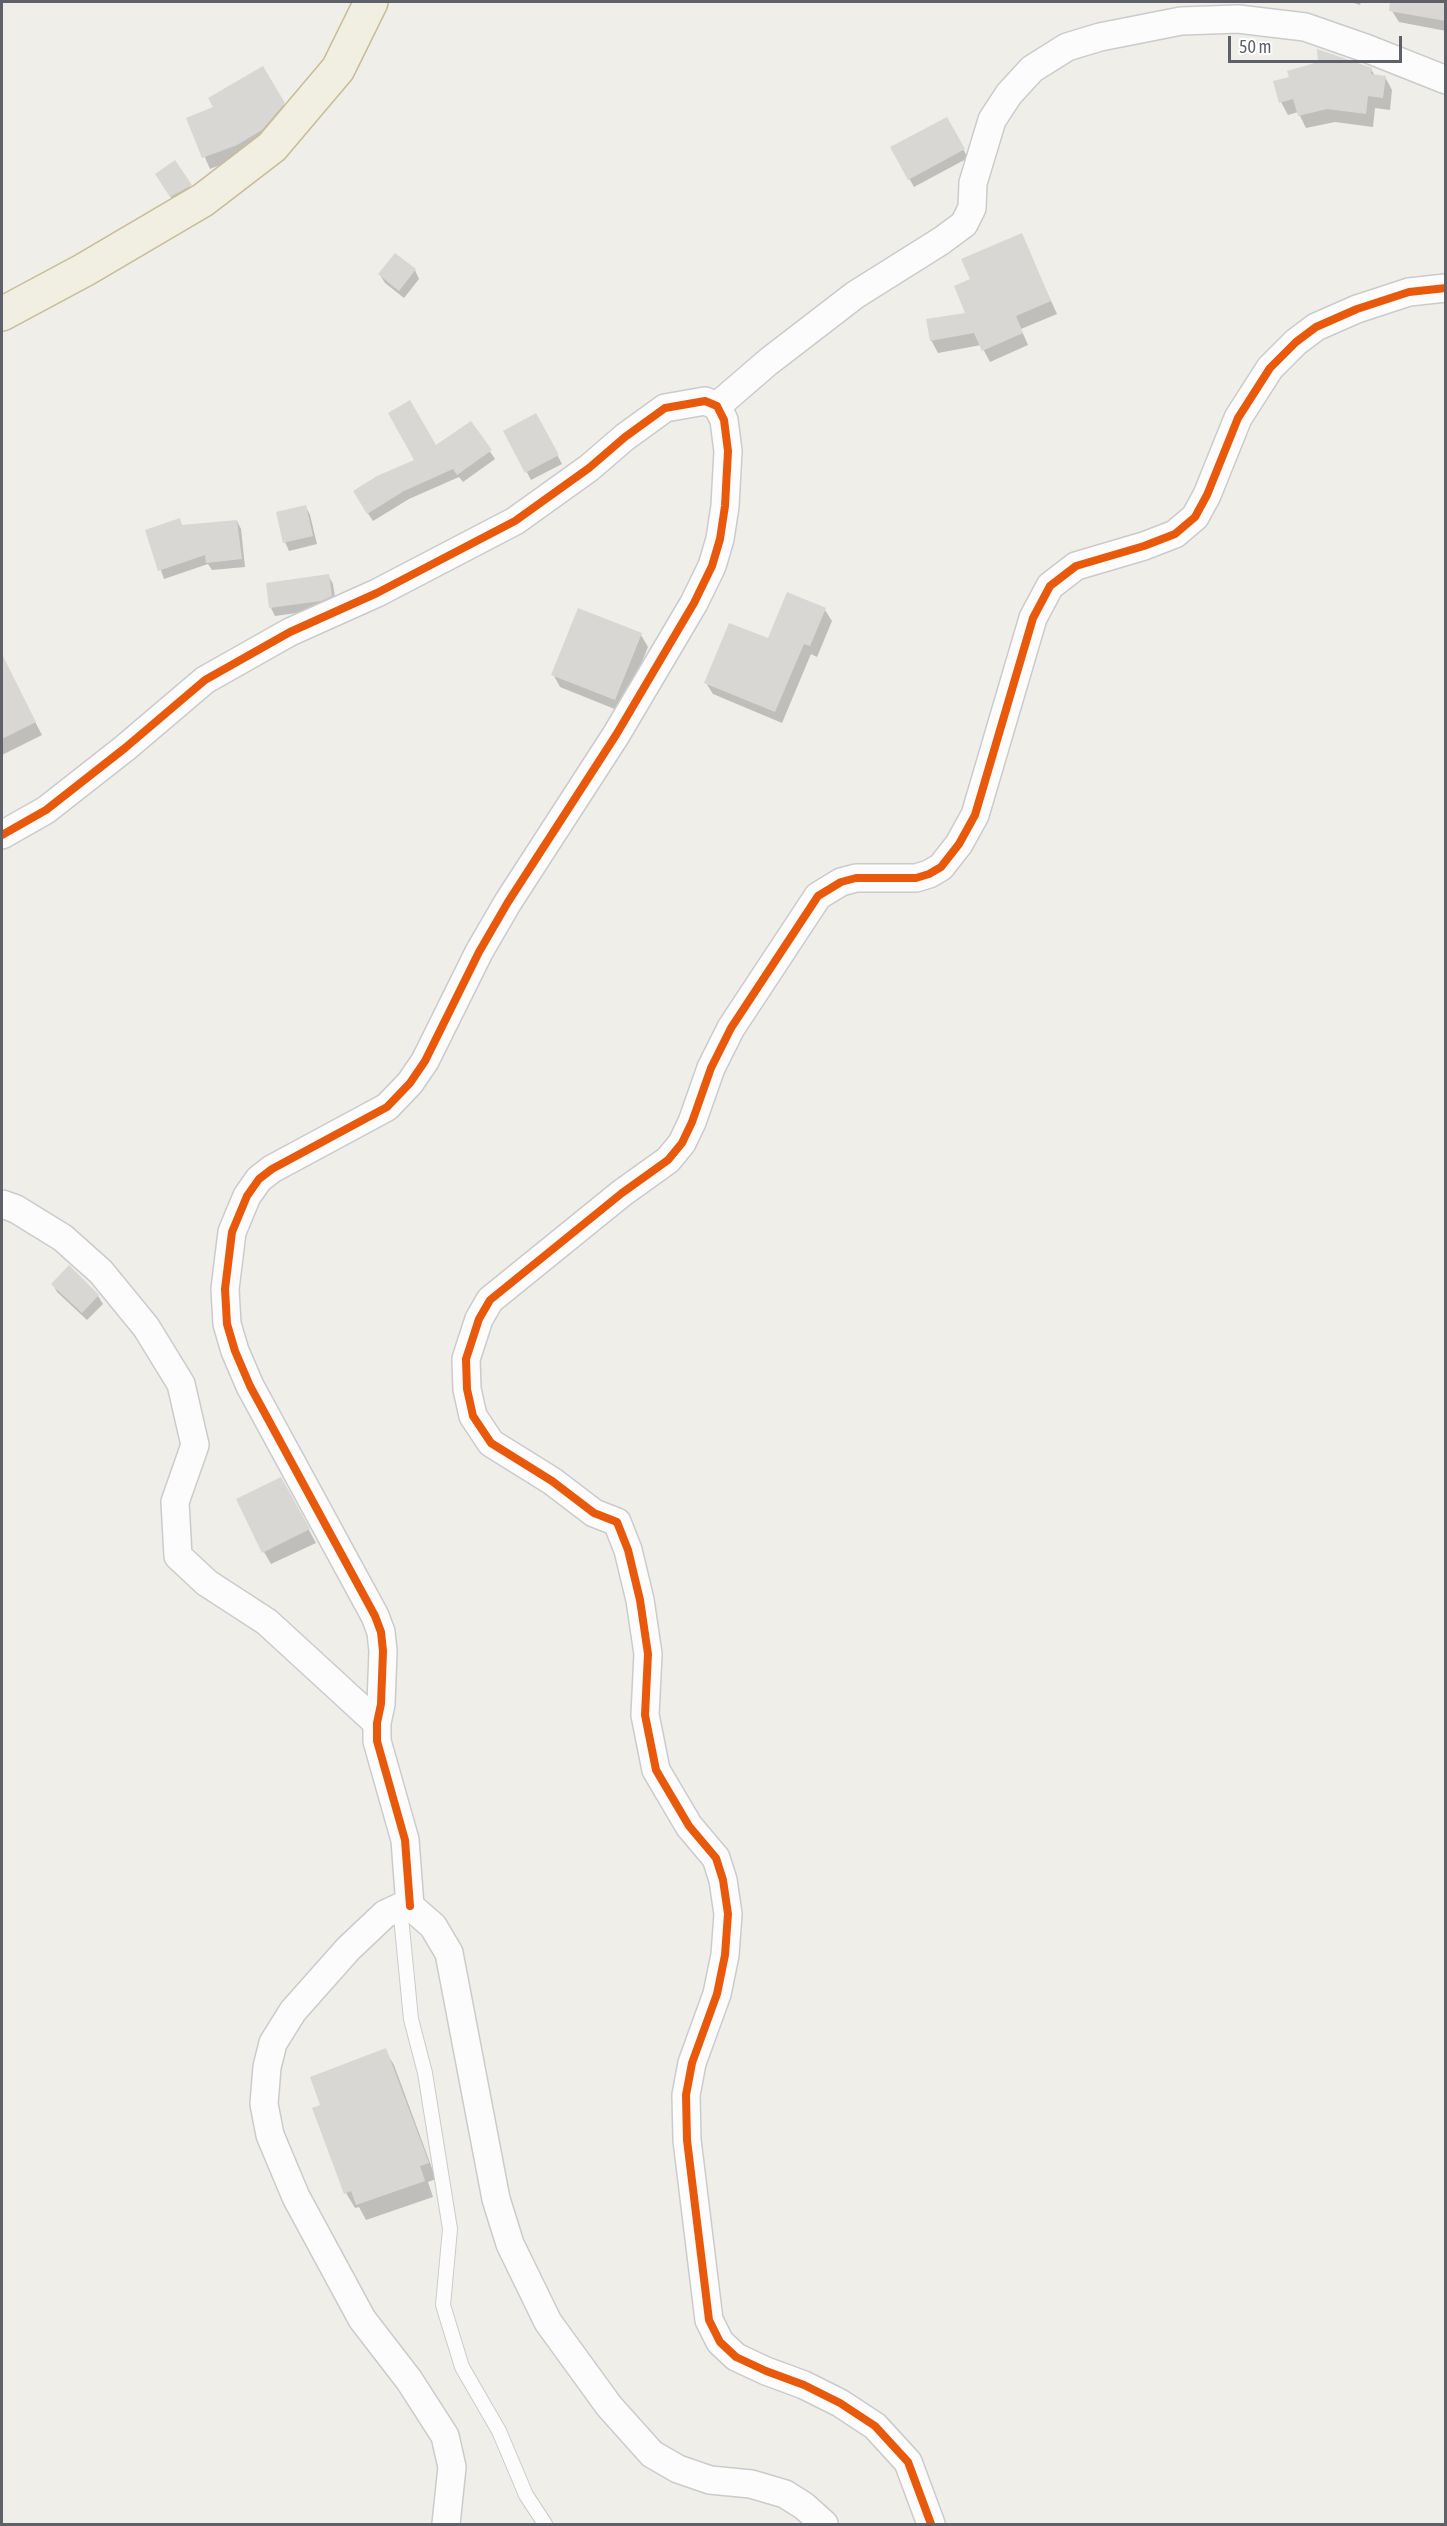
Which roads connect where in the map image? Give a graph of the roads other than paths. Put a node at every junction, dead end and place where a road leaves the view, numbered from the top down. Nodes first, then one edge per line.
1 (371, 2) edge
2 (1446, 80) edge
3 (1446, 288) edge
4 (2, 314) edge
5 (717, 406) junction
6 (2, 835) edge
7 (2, 1204) edge
8 (377, 1723) junction
9 (405, 1907) junction
10 (446, 2524) edge
11 (545, 2524) edge
12 (824, 2524) edge
13 (931, 2524) edge

1 - 4 highway
2 - 5 street
3 - 13 street
5 - 6 street
5 - 8 street
7 - 8 street
8 - 9 street
9 - 10 street
9 - 11 lane
9 - 12 street

